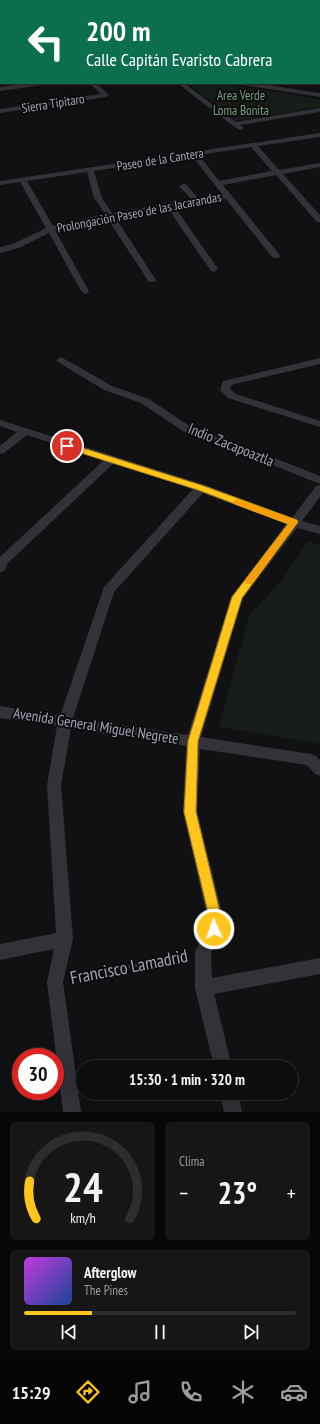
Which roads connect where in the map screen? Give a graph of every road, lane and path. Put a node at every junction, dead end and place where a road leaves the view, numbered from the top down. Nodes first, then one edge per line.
1 (36, 84) edge
2 (93, 84) edge
3 (181, 84) edge
4 (249, 84) edge
5 (291, 84) edge
6 (0, 89) edge
7 (288, 90) junction
8 (320, 95) edge
9 (320, 110) edge
10 (0, 111) edge
11 (234, 124) junction
12 (241, 128) dead end
13 (320, 134) edge
14 (253, 145) junction
15 (194, 154) junction
16 (320, 165) edge
17 (90, 170) junction
18 (277, 173) junction
19 (23, 180) junction
20 (0, 183) edge
21 (218, 183) junction
22 (183, 186) dead end
23 (228, 196) junction
24 (196, 200) junction
25 (169, 204) junction
26 (109, 215) junction
27 (320, 220) edge
28 (50, 229) junction
29 (0, 250) edge
30 (276, 256) dead end
31 (214, 269) dead end
32 (152, 280) dead end
33 (85, 291) dead end
34 (61, 360) dead end
35 (320, 361) edge
36 (0, 423) edge
37 (320, 424) edge
38 (24, 432) junction
39 (0, 451) edge
40 (111, 460) junction
41 (320, 480) edge
42 (201, 488) junction
43 (320, 489) edge
44 (294, 522) junction
45 (320, 530) edge
46 (0, 568) edge
47 (0, 712) edge
48 (65, 722) junction
49 (193, 741) junction
50 (315, 765) edge
51 (65, 939) junction
52 (0, 952) edge
53 (204, 952) junction
54 (320, 966) edge
55 (55, 982) junction
56 (204, 988) junction
57 (221, 1060) edge
58 (230, 1100) edge
59 (72, 1112) edge
60 (233, 1112) edge

1 - 6 street, Sierra Tipitaro
2 - 10 street, Sierra Tipitaro
3 - 11 street
4 - 7 street
5 - 7 street
7 - 8 street
9 - 11 street
11 - 12 street
13 - 14 street, Paseo de la Cantera
14 - 15 street, Paseo de la Cantera
14 - 18 street
15 - 17 street, Paseo de la Cantera
15 - 21 street
16 - 18 street, Prolongación Paseo de las Jacarandas
17 - 19 street, Paseo de la Cantera
17 - 26 street
18 - 21 street, Prolongación Paseo de las Jacarandas
18 - 27 street
19 - 20 street, Paseo de la Cantera
19 - 28 street
21 - 23 street
22 - 24 street
23 - 24 street, Prolongación Paseo de las Jacarandas
23 - 30 street
24 - 25 street, Prolongación Paseo de las Jacarandas
25 - 26 street, Prolongación Paseo de las Jacarandas
25 - 31 street
26 - 28 street, Prolongación Paseo de las Jacarandas
26 - 32 street
28 - 29 street, Prolongación Paseo de las Jacarandas
28 - 33 street
34 - 41 street, Indio Zacapoaztla
35 - 37 street
36 - 38 street
38 - 39 street
38 - 40 street
40 - 42 street
40 - 46 street
42 - 44 street
42 - 48 street
43 - 44 street
44 - 45 street
44 - 49 street
47 - 48 street, Avenida General Miguel Negrete
48 - 49 street, Avenida General Miguel Negrete
48 - 51 street
49 - 50 street, Avenida General Miguel Negrete
49 - 53 street
51 - 52 street
51 - 55 street
53 - 55 path, Francisco Lamadrid
53 - 56 street
54 - 56 street
55 - 59 street
56 - 57 street
58 - 60 street

